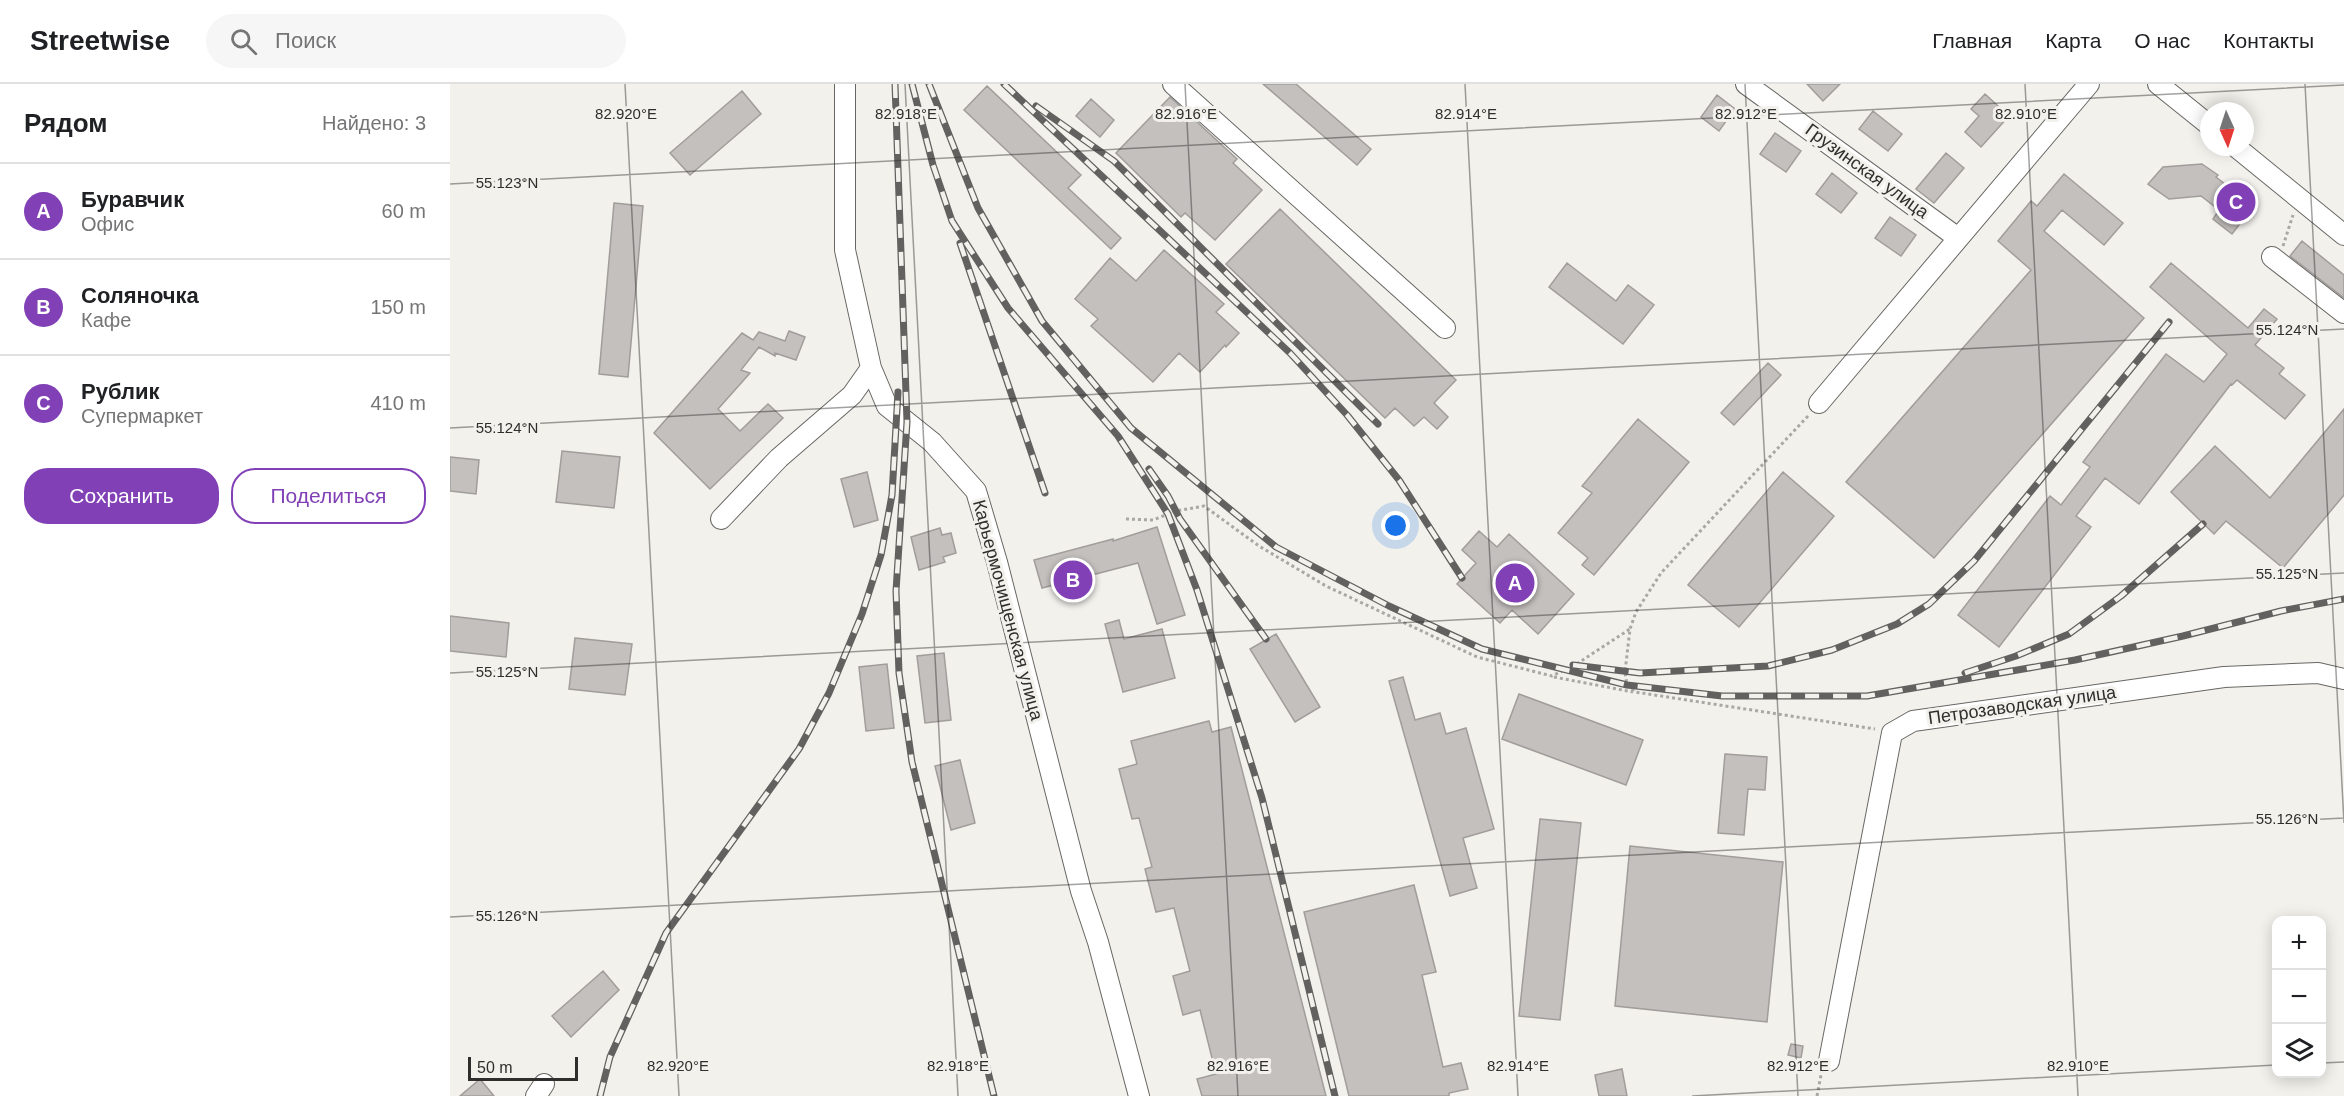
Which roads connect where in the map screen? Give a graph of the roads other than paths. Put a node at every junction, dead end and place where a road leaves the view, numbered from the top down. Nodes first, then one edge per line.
1 (846, 84) edge
2 (1173, 84) edge
3 (1746, 84) edge
4 (2089, 84) edge
5 (2158, 84) edge
6 (2200, 118) edge
7 (2247, 156) edge
8 (2344, 235) edge
9 (1958, 238) junction
10 (2275, 260) road end
11 (2344, 313) edge
12 (1445, 328) dead end
13 (871, 368) junction
14 (1820, 403) road end
15 (721, 519) dead end
16 (2344, 679) edge
17 (1825, 1064) road end
18 (1139, 1096) edge

1 - 13 street, Карьермочищенская улица
2 - 12 street
3 - 9 street, Грузинская улица
4 - 9 street
5 - 6 street
7 - 8 street
9 - 14 street
10 - 11 street
13 - 15 street
13 - 18 street, Карьермочищенская улица
16 - 17 street, Петрозаводская улица

